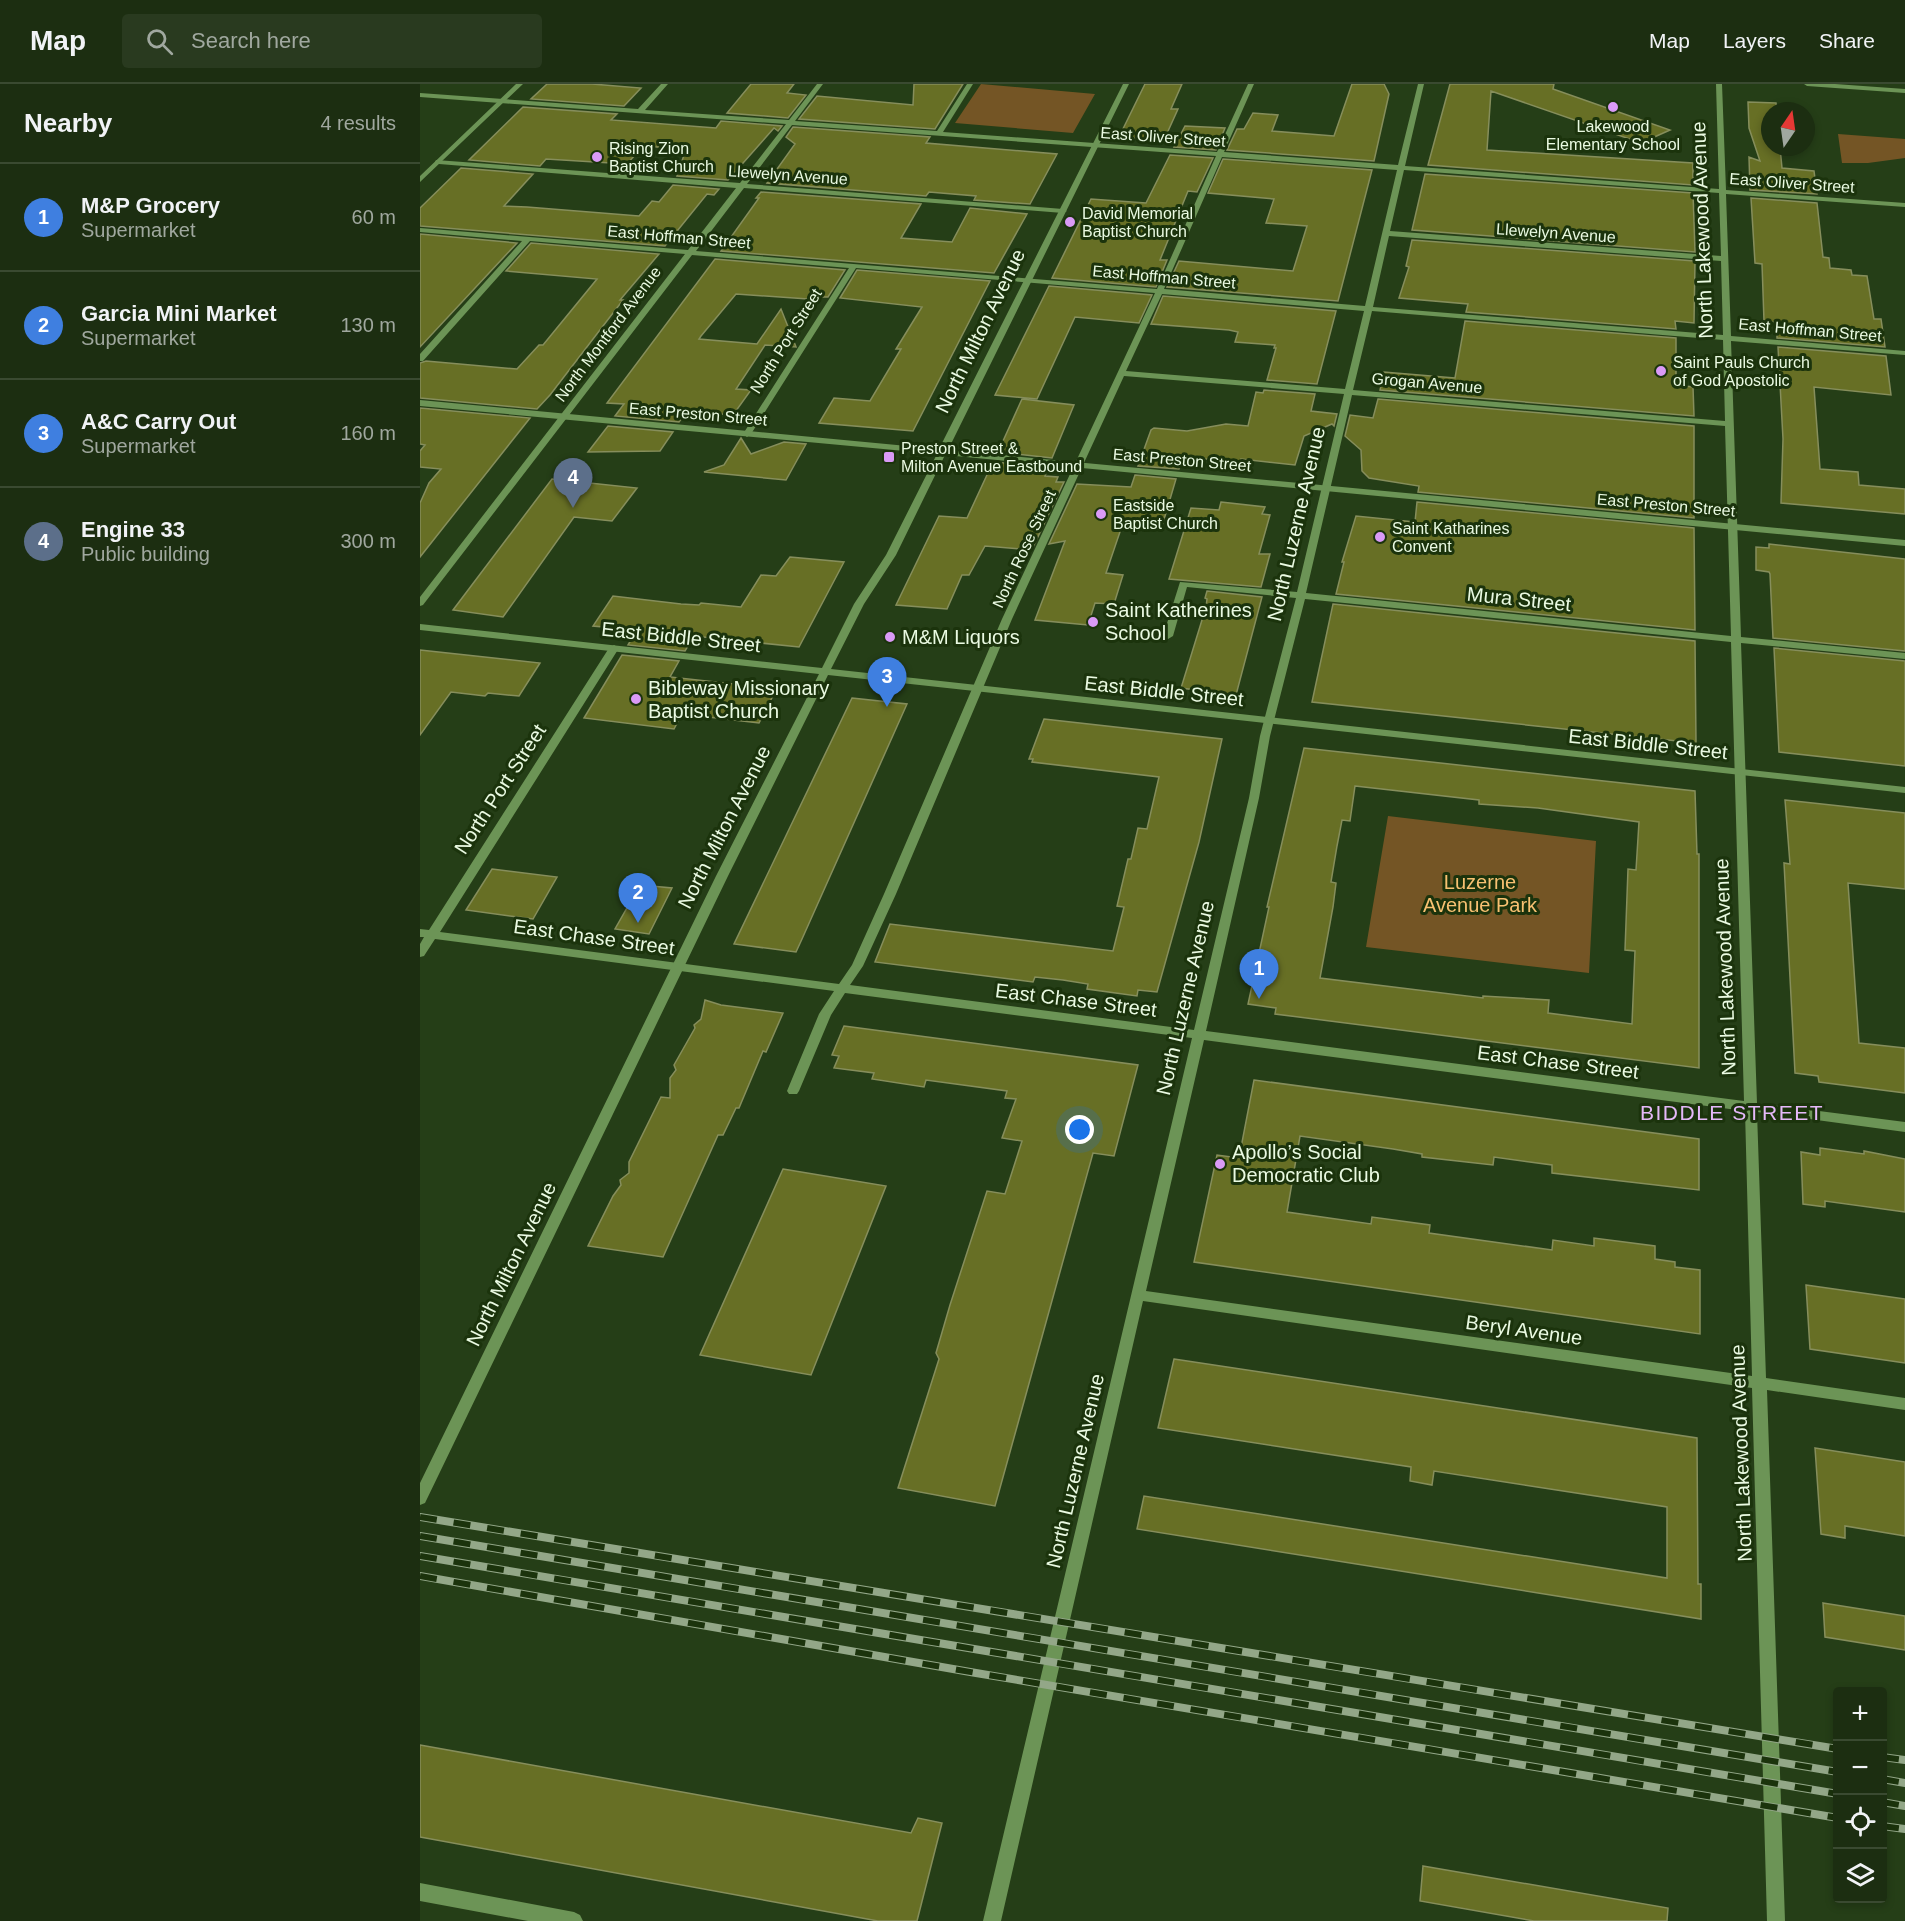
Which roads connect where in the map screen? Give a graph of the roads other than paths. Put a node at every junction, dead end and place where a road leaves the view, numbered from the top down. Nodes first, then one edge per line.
1 (520, 84) edge
2 (665, 84) edge
3 (820, 84) edge
4 (970, 84) edge
5 (1126, 84) edge
6 (1251, 84) edge
7 (1421, 84) edge
8 (1719, 84) edge
9 (1807, 84) edge
10 (1905, 91) edge
11 (420, 95) edge
12 (502, 101) junction
13 (640, 111) junction
14 (790, 123) junction
15 (939, 133) junction
16 (1096, 145) junction
17 (1219, 154) junction
18 (439, 162) junction
19 (1401, 168) junction
20 (420, 180) edge
21 (740, 185) junction
22 (1722, 192) junction
23 (1905, 205) edge
24 (1063, 211) junction
25 (420, 231) edge
26 (1386, 233) junction
27 (528, 239) junction
28 (689, 252) junction
29 (1724, 259) junction
30 (854, 266) junction
31 (1028, 281) junction
32 (1159, 292) junction
33 (1368, 309) junction
34 (1726, 338) junction
35 (1905, 353) edge
36 (420, 359) edge
37 (1121, 373) junction
38 (1349, 391) junction
39 (420, 403) edge
40 (563, 416) junction
41 (1729, 424) junction
42 (747, 434) junction
43 (942, 452) junction
44 (1079, 465) junction
45 (1326, 488) junction
46 (1732, 526) junction
47 (1905, 543) edge
48 (1301, 596) junction
49 (420, 603) edge
50 (420, 627) edge
51 (1168, 636) dead end
52 (1736, 639) junction
53 (614, 648) junction
54 (1905, 656) edge
55 (826, 671) junction
56 (979, 689) junction
57 (1269, 720) junction
58 (1741, 772) junction
59 (1905, 790) edge
60 (426, 934) edge
61 (420, 953) edge
62 (677, 968) junction
63 (842, 989) junction
64 (1198, 1036) junction
65 (793, 1091) dead end
66 (1751, 1107) junction
67 (1905, 1127) edge
68 (1137, 1295) junction
69 (1760, 1383) junction
70 (1905, 1404) edge
71 (420, 1498) edge
72 (420, 1892) edge
73 (574, 1921) edge
74 (992, 1921) edge
75 (1776, 1921) edge

1 - 12 street
2 - 13 street
3 - 14 street, North Montford Avenue
4 - 15 street
5 - 16 street, North Milton Avenue
6 - 17 street, North Rose Street
7 - 19 street, North Luzerne Avenue
8 - 22 street, North Lakewood Avenue
9 - 10 street
11 - 12 street, East Oliver Street
12 - 13 street, East Oliver Street
12 - 18 street
13 - 14 street, East Oliver Street
14 - 15 street, East Oliver Street
14 - 21 street, North Montford Avenue
15 - 16 street, East Oliver Street
16 - 17 street, East Oliver Street
16 - 24 street, North Milton Avenue
17 - 19 street, East Oliver Street
17 - 32 street, North Rose Street
18 - 20 street
18 - 21 street, Llewelyn Avenue
19 - 22 street, East Oliver Street
19 - 26 street, North Luzerne Avenue
21 - 24 street, Llewelyn Avenue
21 - 28 street, North Montford Avenue
22 - 23 street, East Oliver Street
22 - 29 street, North Lakewood Avenue
24 - 31 street, North Milton Avenue
25 - 27 street, East Hoffman Street
26 - 29 street, Llewelyn Avenue
26 - 33 street, North Luzerne Avenue
27 - 28 street, East Hoffman Street
27 - 36 street
28 - 30 street, East Hoffman Street
28 - 40 street, North Montford Avenue
29 - 34 street, North Lakewood Avenue
30 - 31 street, East Hoffman Street
30 - 42 street, North Port Street
31 - 32 street, East Hoffman Street
31 - 43 street, North Milton Avenue
32 - 33 street, East Hoffman Street
32 - 37 street, North Rose Street
33 - 34 street, East Hoffman Street
33 - 38 street, North Luzerne Avenue
34 - 35 street, East Hoffman Street
34 - 41 street, North Lakewood Avenue
37 - 38 street, Grogan Avenue
37 - 44 street, North Rose Street
38 - 41 street, Grogan Avenue
38 - 45 street, North Luzerne Avenue
39 - 40 street, East Preston Street
40 - 42 street, East Preston Street
40 - 49 street, North Montford Avenue
41 - 46 street, North Lakewood Avenue
42 - 43 street, East Preston Street
43 - 44 street, East Preston Street
43 - 55 street, North Milton Avenue
44 - 45 street, East Preston Street
44 - 56 street, North Rose Street
45 - 46 street, East Preston Street
45 - 48 street, North Luzerne Avenue
46 - 47 street, East Preston Street
46 - 52 street, North Lakewood Avenue
48 - 51 street, Mura Street
48 - 52 street, Mura Street
48 - 57 street, North Luzerne Avenue
50 - 53 street, East Biddle Street
52 - 54 street, Mura Street
52 - 58 street, North Lakewood Avenue
53 - 55 street, East Biddle Street
53 - 60 street, North Port Street
55 - 56 street, East Biddle Street
55 - 62 street, North Milton Avenue
56 - 57 street, East Biddle Street
56 - 63 street, North Rose Street
57 - 58 street, East Biddle Street
57 - 64 street, North Luzerne Avenue
58 - 59 street, East Biddle Street
58 - 66 street, North Lakewood Avenue
60 - 61 street, North Port Street
60 - 62 street, East Chase Street
62 - 63 street, East Chase Street
62 - 71 street, North Milton Avenue
63 - 64 street, East Chase Street
63 - 65 street, North Rose Street
64 - 66 street, East Chase Street
64 - 68 street, North Luzerne Avenue
66 - 67 street, East Chase Street
66 - 69 street, North Lakewood Avenue
68 - 69 street, Beryl Avenue
68 - 74 street, North Luzerne Avenue
69 - 70 street, Beryl Avenue
69 - 75 street, North Lakewood Avenue
72 - 73 street

